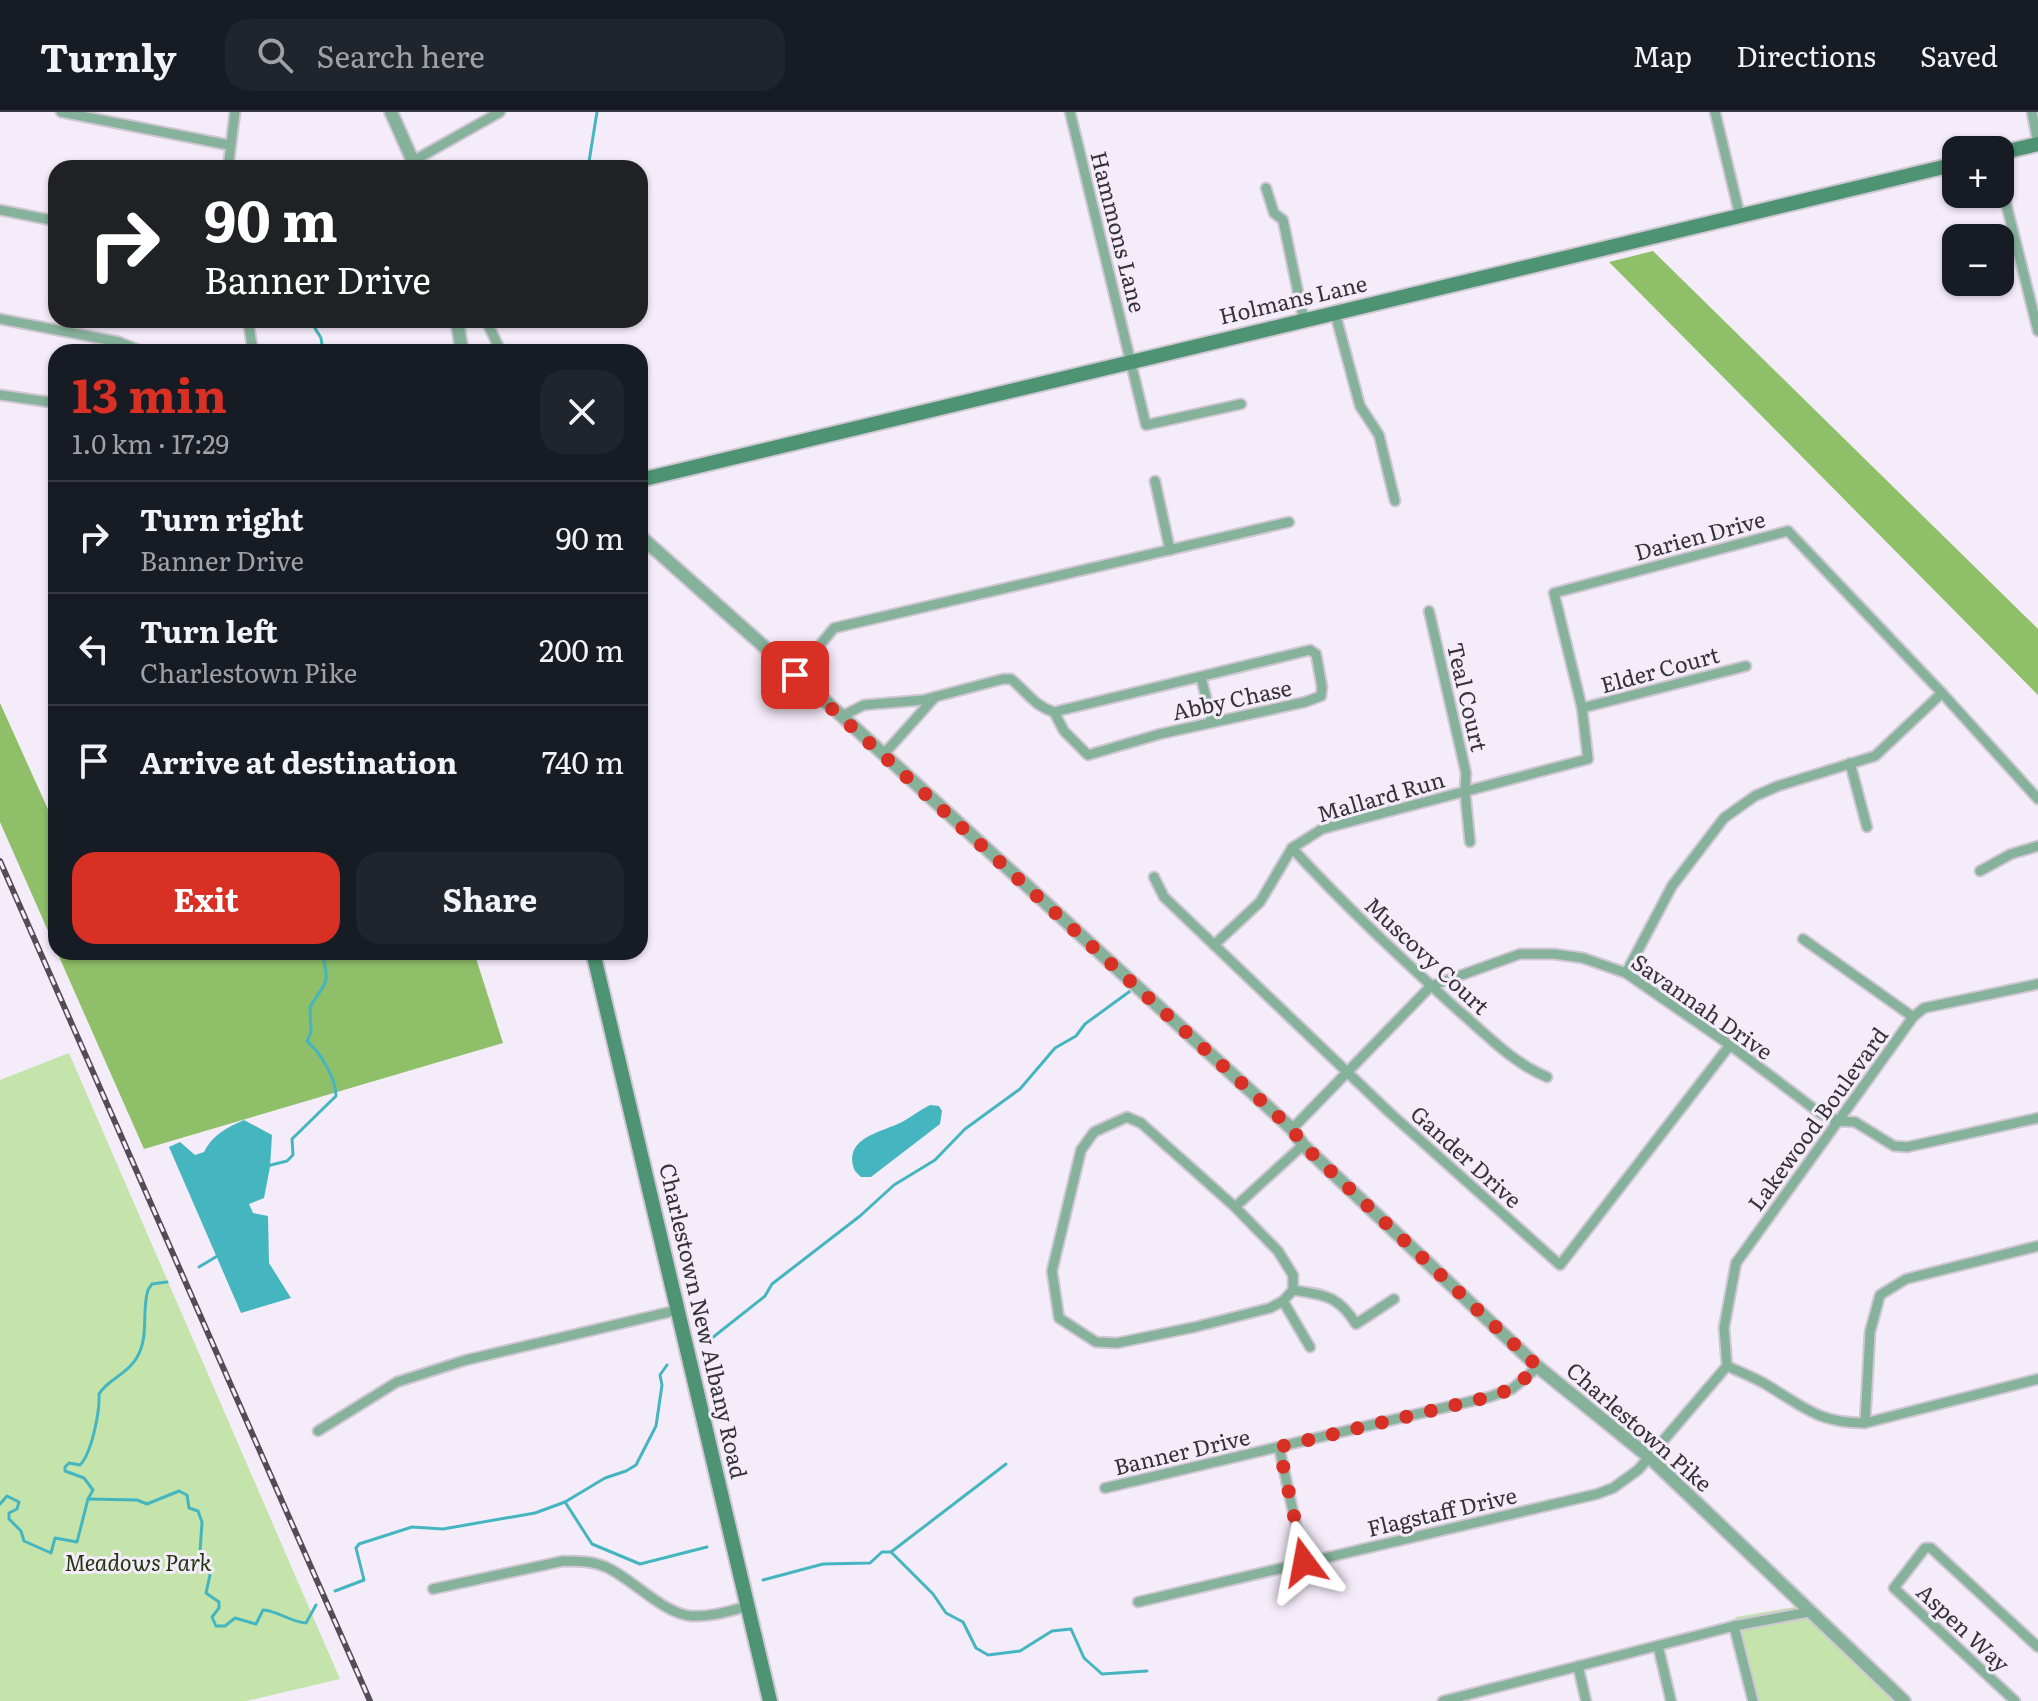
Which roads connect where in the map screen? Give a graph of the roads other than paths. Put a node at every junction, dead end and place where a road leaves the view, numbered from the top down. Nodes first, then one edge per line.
1 (61, 112) edge
2 (235, 112) edge
3 (391, 112) edge
4 (500, 112) edge
5 (1070, 112) edge
6 (1715, 112) edge
7 (2032, 112) edge
8 (2038, 144) edge
9 (229, 145) junction
10 (2014, 150) edge
11 (228, 160) edge
12 (413, 160) edge
13 (422, 160) edge
14 (1942, 167) edge
15 (1266, 188) dead end
16 (2007, 208) edge
17 (0, 210) edge
18 (1740, 216) junction
19 (48, 219) edge
20 (1335, 313) junction
21 (0, 319) edge
22 (1304, 321) junction
23 (2038, 331) edge
24 (124, 344) edge
25 (1130, 361) junction
26 (0, 395) edge
27 (48, 402) edge
28 (1241, 404) dead end
29 (648, 478) edge
30 (1155, 481) dead end
31 (1395, 501) dead end
32 (1289, 522) dead end
33 (648, 543) edge
34 (1170, 550) junction
35 (1429, 611) dead end
36 (1746, 666) dead end
37 (795, 675) junction
38 (1201, 677) junction
39 (1942, 693) junction
40 (935, 697) junction
41 (1582, 708) junction
42 (1054, 712) junction
43 (842, 716) junction
44 (1212, 722) junction
45 (884, 754) junction
46 (1850, 763) junction
47 (1465, 792) junction
48 (2038, 799) edge
49 (1867, 827) dead end
50 (1470, 842) dead end
51 (2038, 846) edge
52 (1292, 848) junction
53 (1980, 871) dead end
54 (1154, 877) dead end
55 (1803, 939) dead end
56 (1214, 945) junction
57 (595, 960) edge
58 (1626, 973) junction
59 (2038, 984) edge
60 (1431, 986) junction
61 (1913, 1017) junction
62 (1730, 1045) junction
63 (1348, 1072) junction
64 (1547, 1077) dead end
65 (2038, 1118) edge
66 (1839, 1121) junction
67 (1292, 1129) junction
68 (1303, 1145) junction
69 (1235, 1207) junction
70 (2038, 1246) edge
71 (1293, 1290) junction
72 (1394, 1299) dead end
73 (1283, 1301) junction
74 (678, 1310) junction
75 (1310, 1347) dead end
76 (1727, 1366) junction
77 (1538, 1367) junction
78 (2038, 1379) edge
79 (1865, 1423) junction
80 (318, 1431) dead end
81 (1279, 1447) junction
82 (1649, 1457) junction
83 (1105, 1488) dead end
84 (1304, 1562) junction
85 (433, 1589) dead end
86 (1138, 1602) dead end
87 (748, 1606) junction
88 (1809, 1612) junction
89 (1734, 1626) junction
90 (1658, 1646) junction
91 (2038, 1647) edge
92 (1578, 1666) junction
93 (1496, 1687) junction
94 (770, 1701) edge
95 (1443, 1701) edge
96 (1500, 1701) edge
97 (1586, 1701) edge
98 (1671, 1701) edge
99 (1753, 1701) edge
100 (1904, 1701) edge
101 (2015, 1701) edge

1 - 9 street
2 - 9 street
3 - 12 street
4 - 13 street
5 - 25 street, Hammons Lane
6 - 18 street
7 - 8 street
8 - 10 main road
9 - 11 street
14 - 18 main road, Holmans Lane
15 - 22 street
16 - 23 street
17 - 19 street
18 - 20 main road, Holmans Lane
20 - 22 main road, Holmans Lane
20 - 31 street
21 - 24 street
22 - 25 main road, Holmans Lane
25 - 28 street, Hammons Lane
25 - 29 main road, Holmans Lane
26 - 27 street
30 - 34 street
32 - 34 street
33 - 37 street, Charlestown Pike
34 - 37 street
35 - 47 street, Teal Court
36 - 41 street, Elder Court
37 - 43 street, Charlestown Pike
38 - 42 street, Abby Chase
38 - 44 street
38 - 44 street, Abby Chase
39 - 41 street, Darien Drive
39 - 46 street
39 - 48 street, Darien Drive
40 - 42 street, Abby Chase
40 - 43 street, Abby Chase
40 - 45 street
41 - 47 street, Darien Drive
42 - 44 street, Abby Chase
43 - 45 street, Charlestown Pike
45 - 67 street, Charlestown Pike
46 - 49 street
46 - 58 street
47 - 50 street, Teal Court
47 - 52 street, Mallard Run
51 - 53 street
52 - 56 street
52 - 60 street, Muscovy Court
54 - 56 street, Gander Drive
55 - 61 street
56 - 63 street, Gander Drive
57 - 74 main road, Charlestown New Albany Road
58 - 60 street, Savannah Drive
58 - 62 street, Savannah Drive
59 - 61 street, Lakewood Boulevard
60 - 63 street, Savannah Drive
60 - 64 street, Muscovy Court
61 - 66 street, Lakewood Boulevard
62 - 63 street, Gander Drive
62 - 66 street, Savannah Drive
63 - 67 street, Savannah Drive
65 - 66 street, Savannah Drive
66 - 76 street, Lakewood Boulevard
67 - 68 street, Charlestown Pike
68 - 69 street
68 - 77 street, Charlestown Pike
69 - 71 street
69 - 73 street
70 - 79 street
71 - 72 street
71 - 73 street
73 - 75 street
74 - 80 street
74 - 87 main road, Charlestown New Albany Road
76 - 79 street
76 - 82 street
77 - 81 street, Banner Drive
77 - 82 street, Charlestown Pike
78 - 79 street
81 - 83 street, Banner Drive
81 - 84 street
82 - 84 street, Flagstaff Drive
82 - 88 street, Charlestown Pike
84 - 86 street, Flagstaff Drive
85 - 87 street
87 - 94 main road, Charlestown New Albany Road
88 - 89 street
88 - 100 street, Charlestown Pike
89 - 90 street
89 - 99 street
90 - 92 street
90 - 98 street
91 - 101 street, Aspen Way
92 - 93 street
92 - 97 street
93 - 95 street
93 - 96 street

